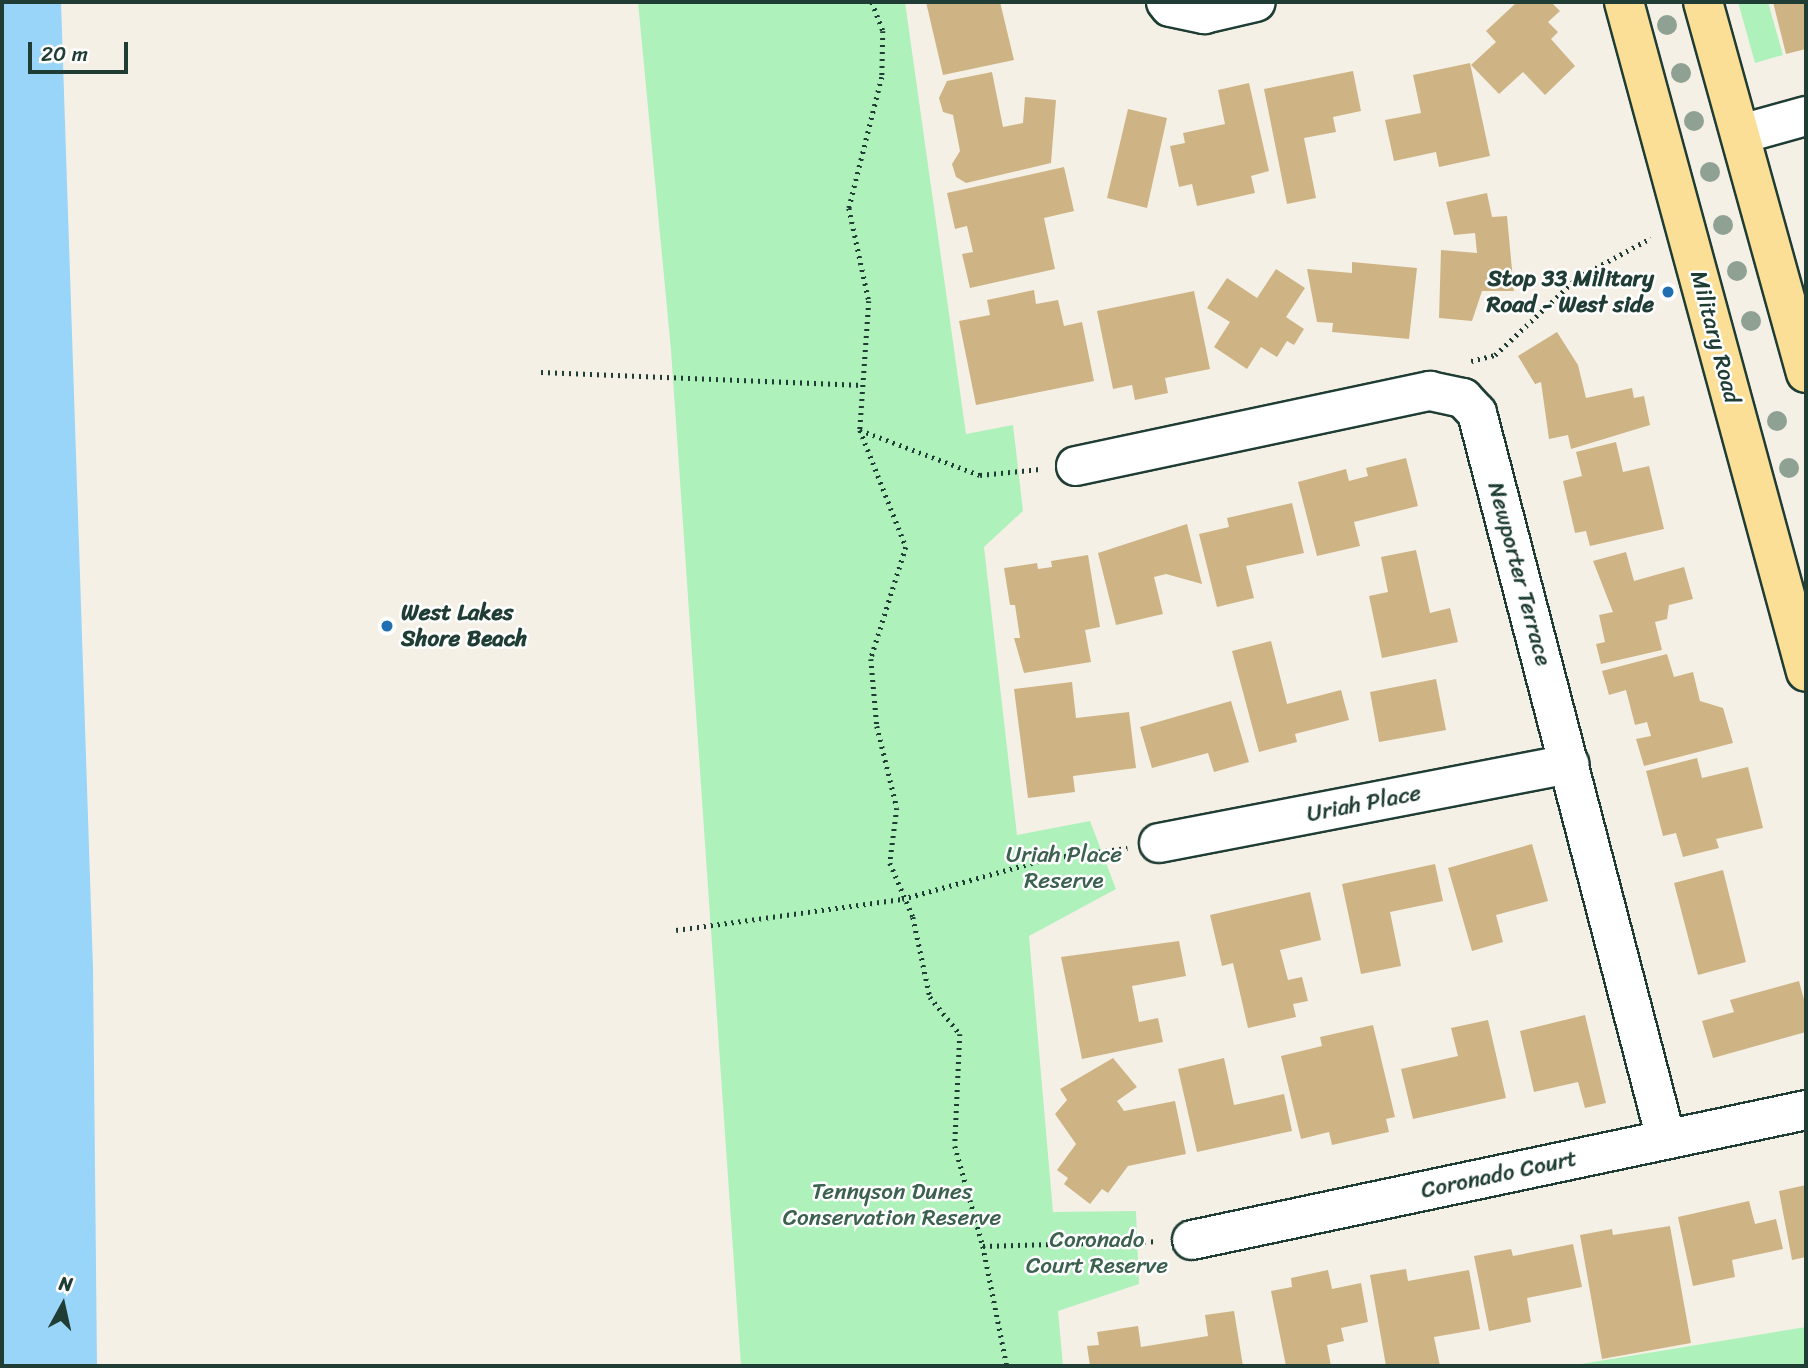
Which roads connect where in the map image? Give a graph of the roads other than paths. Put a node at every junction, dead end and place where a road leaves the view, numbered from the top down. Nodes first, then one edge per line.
1 (1166, 2) edge
2 (1256, 2) edge
3 (1623, 2) edge
4 (1703, 2) edge
5 (1806, 116) edge
6 (1741, 134) junction
7 (1806, 373) edge
8 (1076, 466) road end
9 (1804, 655) edge
10 (1569, 764) junction
11 (1159, 843) road end
12 (1806, 1110) edge
13 (1667, 1139) junction
14 (1192, 1240) road end

1 - 2 street
3 - 9 main road, Military Road
4 - 6 main road
5 - 6 street
6 - 7 main road
8 - 10 street, Newporter Terrace
10 - 11 street, Uriah Place
10 - 13 street, Newporter Terrace
12 - 13 street, Coronado Court
13 - 14 street, Coronado Court

